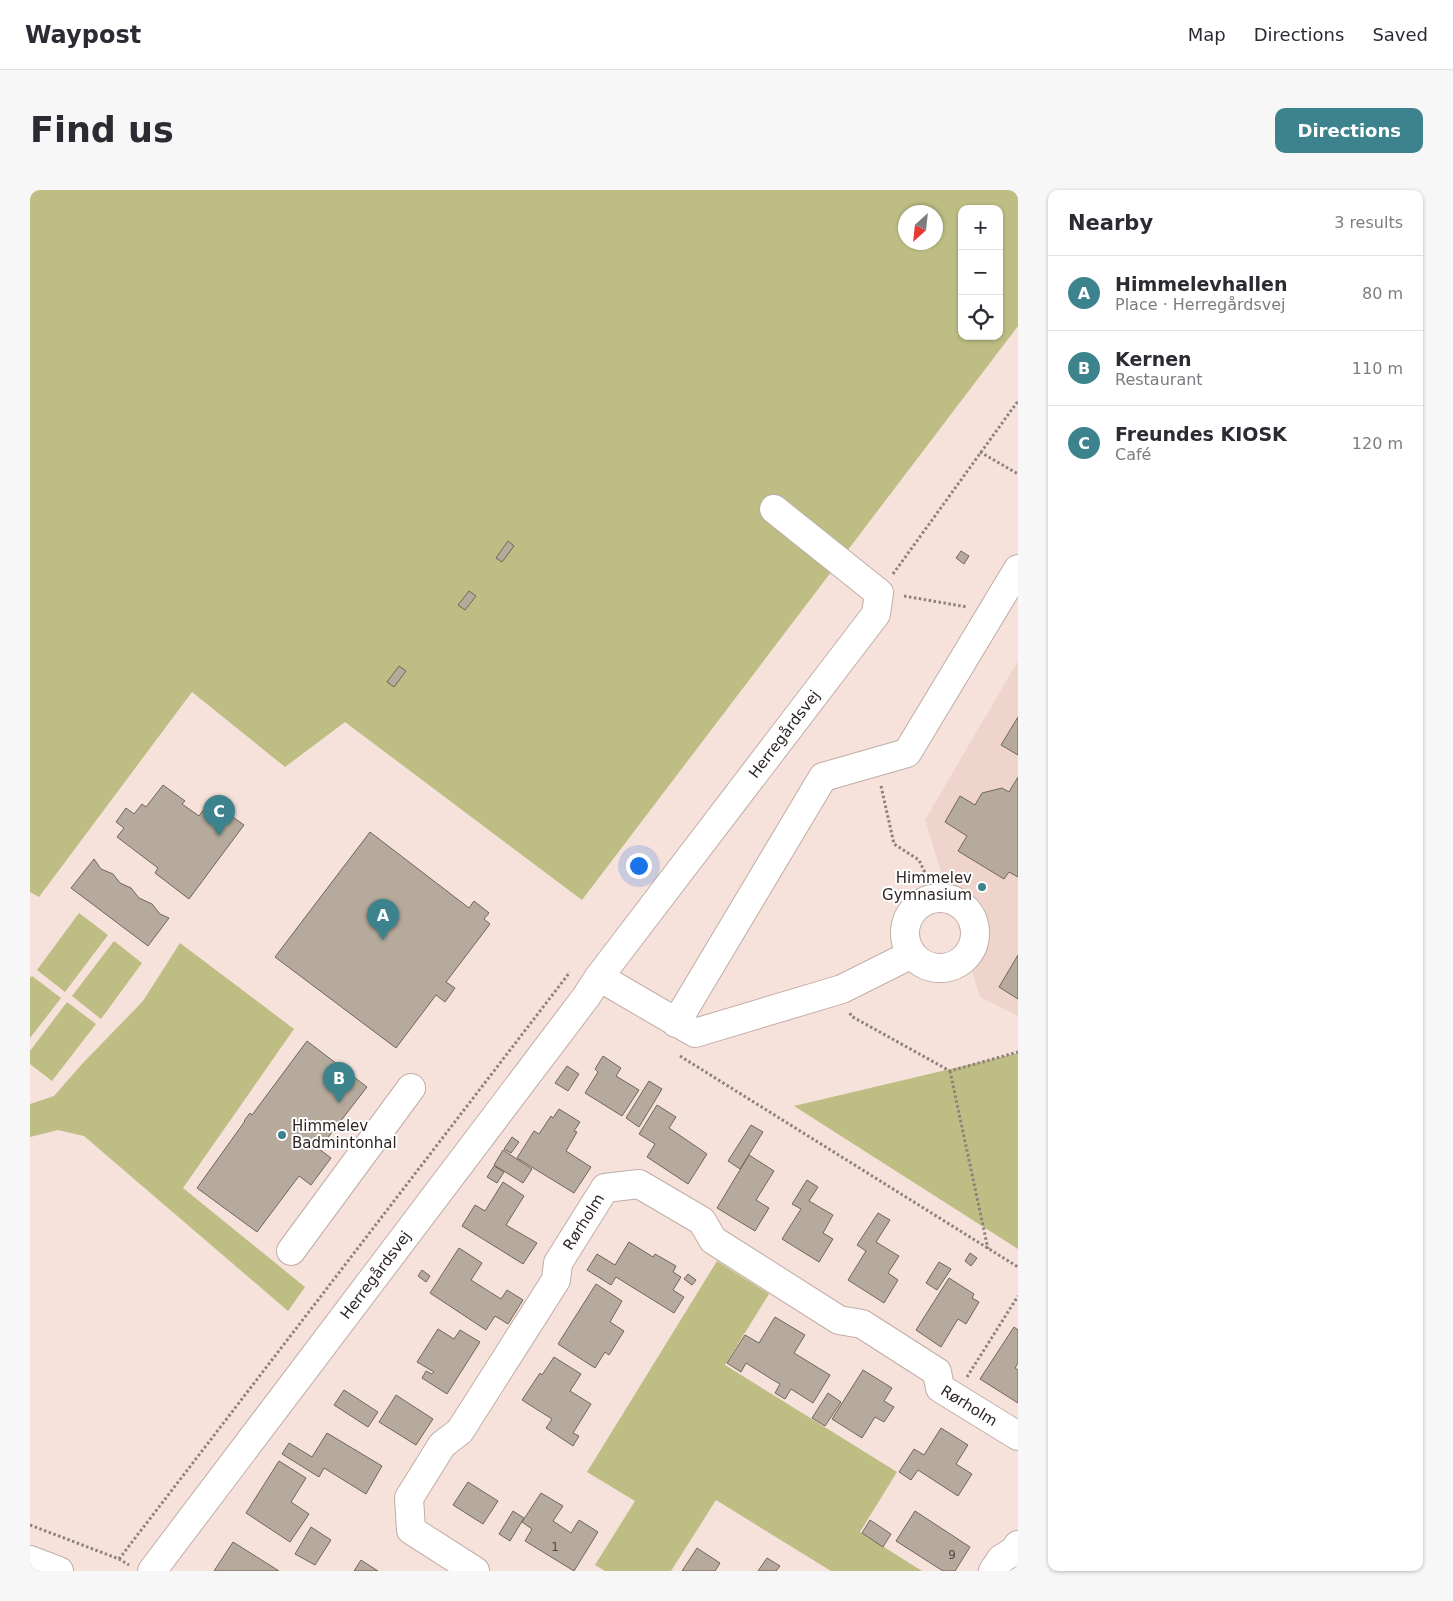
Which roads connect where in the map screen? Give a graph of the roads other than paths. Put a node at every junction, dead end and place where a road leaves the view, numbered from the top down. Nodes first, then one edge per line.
1 (774, 509) dead end
2 (1018, 569) edge
3 (912, 954) junction
4 (599, 977) junction
5 (676, 1023) junction
6 (411, 1088) dead end
7 (291, 1251) dead end
8 (1018, 1436) edge
9 (1018, 1545) edge
10 (30, 1560) edge
11 (461, 1568) edge
12 (142, 1569) edge
13 (59, 1571) edge
14 (993, 1571) edge

1 - 4 street, Herregårdsvej
2 - 5 street
3 - 3 street
3 - 5 street
4 - 5 street
4 - 12 street, Herregårdsvej
6 - 7 street
8 - 11 street, Rørholm
9 - 14 street
10 - 13 street

